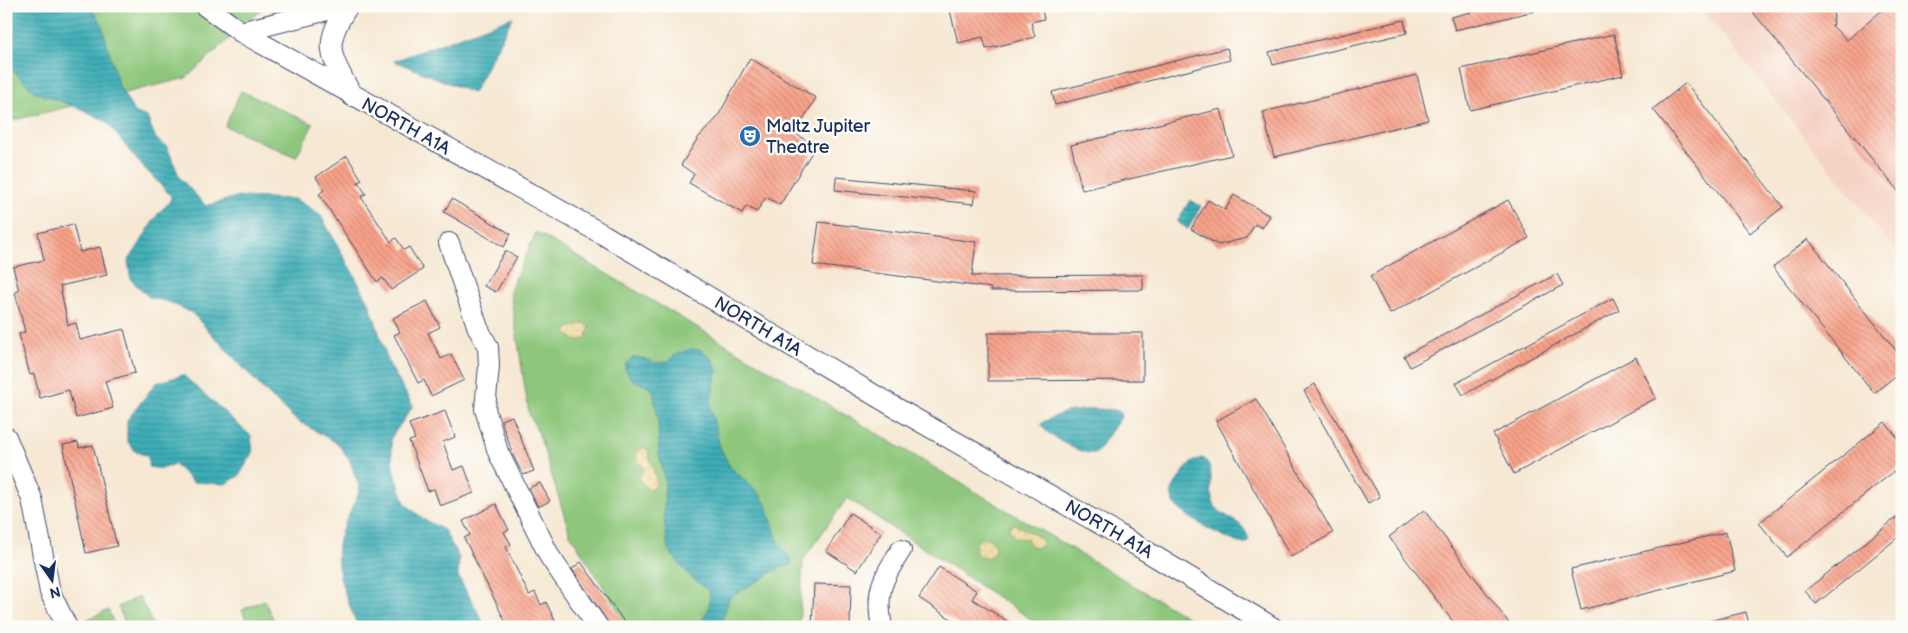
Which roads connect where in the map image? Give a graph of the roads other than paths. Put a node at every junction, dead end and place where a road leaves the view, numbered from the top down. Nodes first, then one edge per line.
1 (205, 6) edge
2 (343, 6) edge
3 (348, 6) edge
4 (241, 32) junction
5 (352, 96) junction
6 (449, 243) dead end
7 (6, 437) edge
8 (901, 550) dead end
9 (67, 627) edge
10 (598, 627) edge
11 (882, 627) edge
12 (1272, 627) edge

1 - 4 street, NORTH A1A
2 - 4 street
3 - 5 street
4 - 5 street, NORTH A1A
5 - 12 street, NORTH A1A
6 - 10 street
7 - 9 street
8 - 11 street

